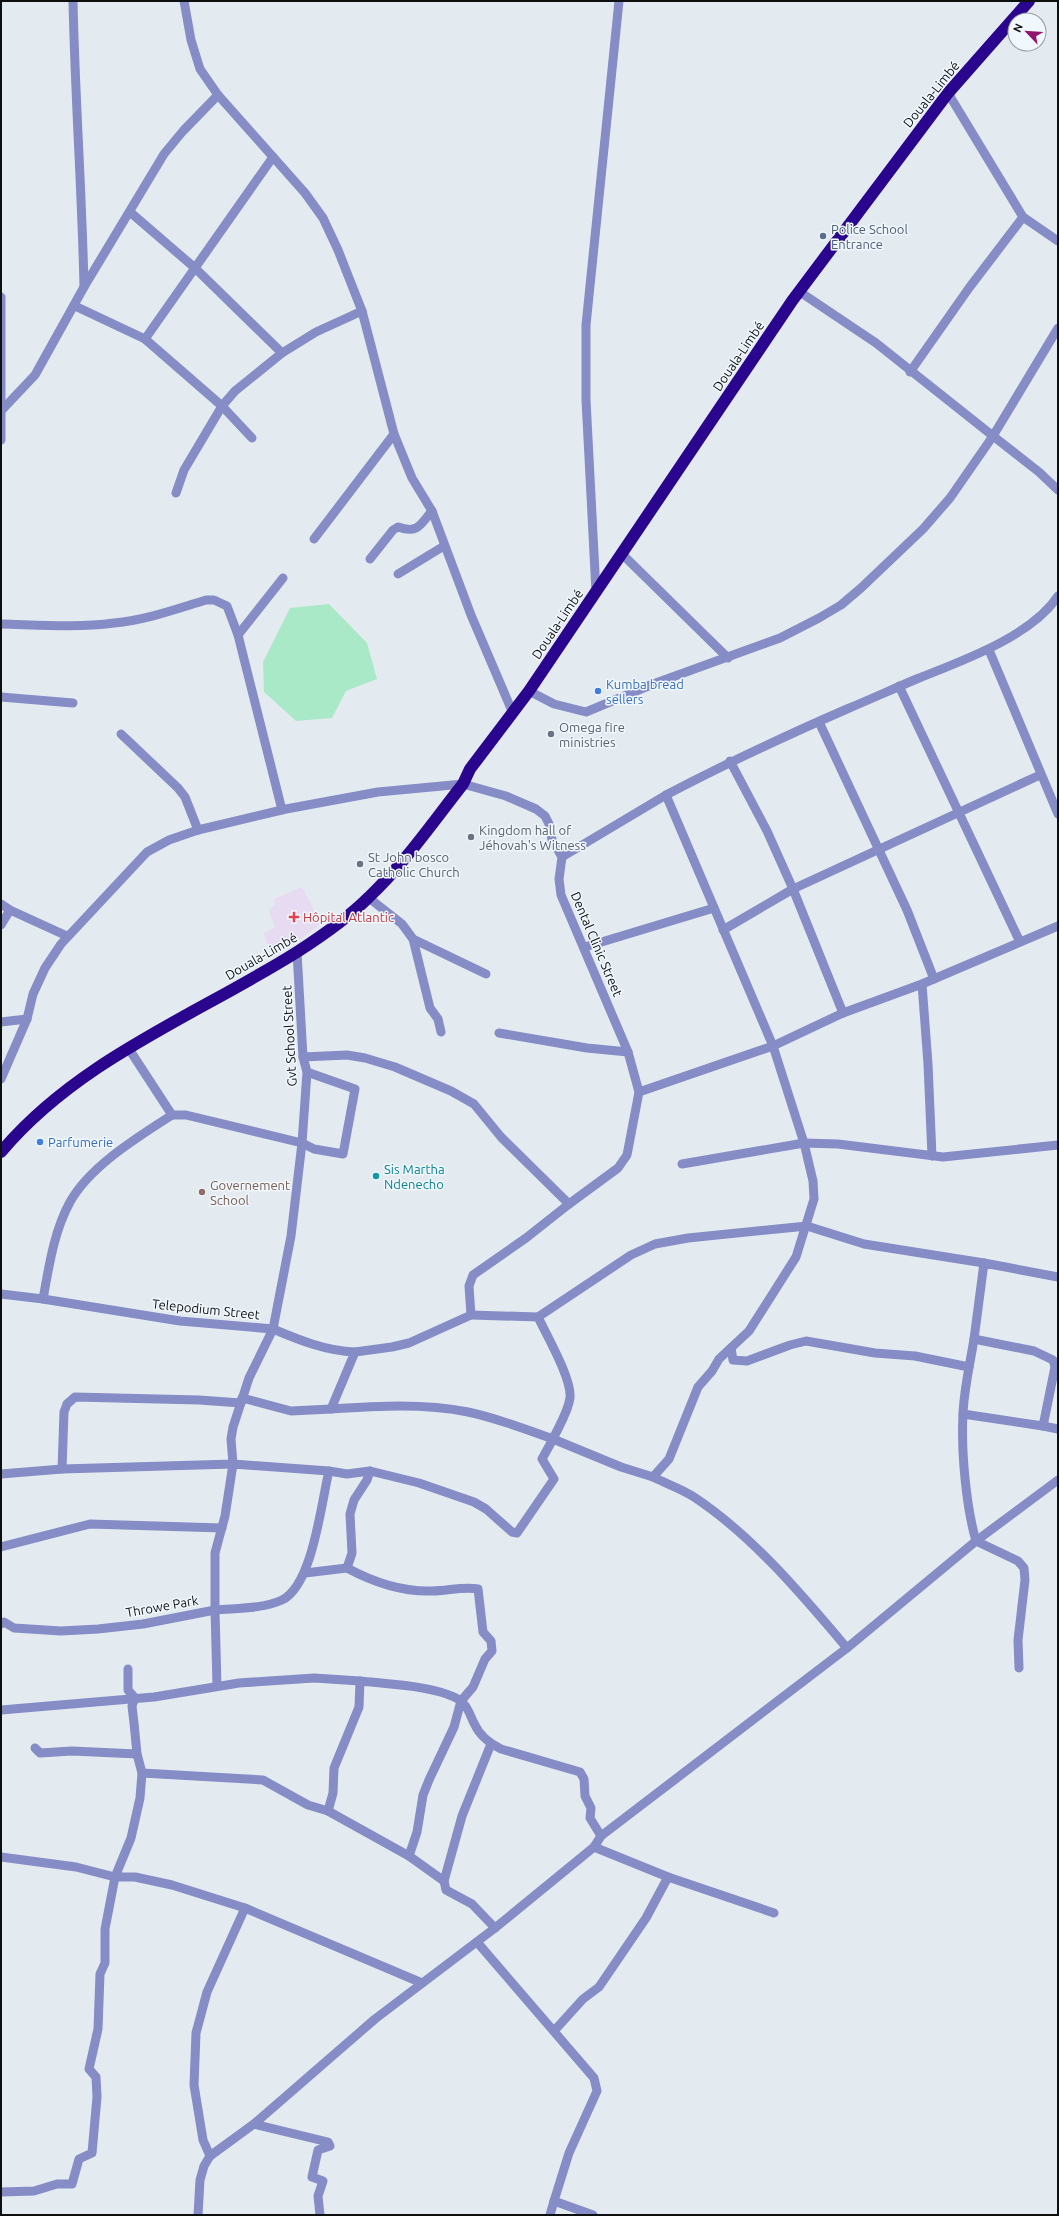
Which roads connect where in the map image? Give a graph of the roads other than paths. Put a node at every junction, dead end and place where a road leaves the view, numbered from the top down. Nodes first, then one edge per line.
1 (73, 1) edge
2 (184, 1) edge
3 (1029, 1) edge
4 (620, 2) edge
5 (948, 93) junction
6 (218, 95) junction
7 (273, 157) junction
8 (130, 212) junction
9 (1023, 216) junction
10 (1058, 241) edge
11 (195, 268) junction
12 (84, 287) junction
13 (800, 292) junction
14 (1, 297) edge
15 (75, 306) junction
16 (362, 311) junction
17 (1058, 328) edge
18 (146, 339) junction
19 (282, 353) junction
20 (910, 372) junction
21 (222, 406) junction
22 (1, 411) edge
23 (394, 434) junction
24 (1, 435) edge
25 (993, 436) junction
26 (252, 438) dead end
27 (1058, 490) edge
28 (176, 493) dead end
29 (432, 511) junction
30 (314, 539) dead end
31 (444, 546) junction
32 (621, 553) junction
33 (370, 559) dead end
34 (398, 574) dead end
35 (283, 578) dead end
36 (596, 592) junction
37 (1058, 596) edge
38 (1, 624) edge
39 (238, 635) junction
40 (989, 650) junction
41 (728, 658) junction
42 (899, 686) junction
43 (529, 691) junction
44 (1, 697) edge
45 (72, 703) dead end
46 (512, 711) junction
47 (819, 722) junction
48 (121, 734) dead end
49 (730, 761) junction
50 (1040, 775) junction
51 (463, 784) junction
52 (666, 795) junction
53 (282, 810) junction
54 (958, 813) junction
55 (1058, 814) edge
56 (198, 830) junction
57 (879, 849) junction
58 (562, 857) junction
59 (794, 889) junction
60 (368, 898) junction
61 (1, 904) edge
62 (714, 908) junction
63 (10, 910) junction
64 (1, 925) edge
65 (1058, 926) edge
66 (723, 930) junction
67 (67, 936) junction
68 (413, 939) junction
69 (1020, 942) junction
70 (585, 947) junction
71 (297, 952) junction
72 (486, 974) dead end
73 (934, 979) junction
74 (922, 984) junction
75 (843, 1013) junction
76 (27, 1019) junction
77 (1, 1022) edge
78 (441, 1032) dead end
79 (499, 1034) dead end
80 (773, 1046) junction
81 (129, 1048) junction
82 (628, 1052) junction
83 (303, 1057) junction
84 (307, 1072) junction
85 (1, 1079) edge
86 (639, 1092) junction
87 (172, 1115) junction
88 (302, 1143) junction
89 (804, 1143) junction
90 (1058, 1145) edge
91 (1, 1152) edge
92 (932, 1156) junction
93 (682, 1164) dead end
94 (569, 1204) junction
95 (806, 1226) junction
96 (984, 1263) junction
97 (1058, 1277) edge
98 (1, 1294) edge
99 (42, 1299) junction
100 (471, 1315) junction
101 (538, 1317) junction
102 (273, 1328) junction
103 (974, 1339) junction
104 (731, 1348) junction
105 (355, 1352) junction
106 (969, 1367) junction
107 (242, 1401) junction
108 (331, 1409) junction
109 (963, 1414) junction
110 (1043, 1426) junction
111 (1058, 1429) edge
112 (553, 1439) junction
113 (233, 1464) junction
114 (62, 1469) junction
115 (329, 1471) junction
116 (370, 1471) junction
117 (1, 1474) edge
118 (653, 1477) junction
119 (1058, 1480) edge
120 (222, 1528) junction
121 (976, 1541) junction
122 (1, 1547) edge
123 (347, 1568) junction
124 (305, 1573) junction
125 (215, 1610) junction
126 (1, 1624) edge
127 (847, 1648) junction
128 (1019, 1668) dead end
129 (128, 1669) dead end
130 (360, 1681) junction
131 (217, 1686) junction
132 (135, 1698) junction
133 (461, 1701) junction
134 (1, 1710) edge
135 (491, 1744) junction
136 (34, 1748) dead end
137 (137, 1754) junction
138 (142, 1773) junction
139 (328, 1811) junction
140 (601, 1836) junction
141 (594, 1847) junction
142 (409, 1856) junction
143 (1, 1857) edge
144 (115, 1876) junction
145 (668, 1877) junction
146 (444, 1881) junction
147 (245, 1908) junction
148 (774, 1913) dead end
149 (495, 1928) junction
150 (477, 1942) junction
151 (422, 1983) junction
152 (554, 2032) junction
153 (254, 2124) junction
154 (210, 2156) junction
155 (1, 2192) edge
156 (554, 2201) junction
157 (198, 2215) edge
158 (320, 2215) edge
159 (550, 2215) edge
160 (593, 2215) edge

1 - 12 street
2 - 6 street
3 - 5 highway, Douala-Limbé
4 - 36 street
5 - 9 street
5 - 13 highway, Douala-Limbé
6 - 7 street
6 - 8 street
7 - 11 street
7 - 16 street
8 - 11 street
8 - 12 street
9 - 10 street
9 - 20 street
11 - 18 street
11 - 19 street
12 - 15 street
13 - 20 street
13 - 32 highway, Douala-Limbé
14 - 22 street
15 - 18 street
15 - 22 street
16 - 19 street
16 - 23 street
17 - 25 street
18 - 21 street
19 - 21 street
20 - 25 street
21 - 26 street
21 - 28 street
22 - 24 street
23 - 29 street
23 - 30 street
25 - 27 street
25 - 41 street
29 - 31 street
29 - 33 street
31 - 34 street
31 - 46 street
32 - 36 highway, Douala-Limbé
32 - 41 street
35 - 39 street
36 - 43 highway, Douala-Limbé
37 - 40 street
38 - 39 street
39 - 53 street
40 - 42 street
40 - 50 street
41 - 43 street
42 - 47 street
42 - 54 street
43 - 46 highway, Douala-Limbé
44 - 45 street
46 - 51 highway, Douala-Limbé
47 - 49 street
47 - 57 street
48 - 56 street
49 - 52 street
49 - 59 street
50 - 54 street
50 - 55 street
51 - 53 street
51 - 58 street
51 - 60 highway, Douala-Limbé
52 - 58 street
52 - 62 street
53 - 56 street
54 - 57 street
54 - 69 street
56 - 67 street
57 - 59 street
57 - 73 street
58 - 70 street, Dental Clinic Street
59 - 66 street
59 - 75 street
60 - 68 street
60 - 71 highway, Douala-Limbé
61 - 63 street
62 - 66 street
62 - 70 street
63 - 64 street
63 - 67 street
65 - 69 street
66 - 80 street
67 - 76 street
68 - 72 street
68 - 78 street
69 - 73 street
70 - 82 street, Dental Clinic Street
71 - 81 highway, Douala-Limbé
71 - 83 street, Gvt School Street
73 - 74 street
74 - 75 street
74 - 92 street
75 - 80 street
76 - 77 street
76 - 85 street
79 - 82 street
80 - 86 street
80 - 89 street
81 - 87 street
81 - 91 highway, Douala-Limbé
82 - 86 street, Dental Clinic Street
83 - 84 street, Gvt School Street
83 - 94 street
84 - 88 street, Gvt School Street
84 - 88 street
86 - 94 street
87 - 88 street
87 - 99 street
88 - 102 street, Gvt School Street
89 - 92 street
89 - 93 street
89 - 95 street
90 - 92 street
94 - 100 street
95 - 96 street
95 - 101 street
95 - 104 street
96 - 97 street
96 - 103 street
98 - 99 street, Telepodium Street
99 - 102 street, Telepodium Street
100 - 101 street
100 - 105 street
101 - 112 street
102 - 105 street
102 - 107 street, Telepodium Street
103 - 106 street
103 - 110 street
104 - 106 street
104 - 118 street
105 - 108 street
106 - 109 street
107 - 108 street
107 - 113 street, Telepodium Street
107 - 114 street
108 - 112 street
109 - 110 street
109 - 121 street
110 - 111 street
112 - 116 street
112 - 118 street
113 - 114 street
113 - 115 street
113 - 120 street, Throwe Park
114 - 117 street
115 - 116 street
115 - 124 street
116 - 123 street
118 - 127 street
119 - 121 street
120 - 122 street
120 - 125 street, Throwe Park
121 - 127 street
121 - 128 street
123 - 124 street
123 - 133 street
124 - 125 street
125 - 126 street, Throwe Park
125 - 131 street
127 - 140 street
129 - 132 street
130 - 131 street
130 - 133 street
130 - 139 street
131 - 132 street
132 - 134 street
132 - 137 street
133 - 135 street
133 - 142 street
135 - 140 street
135 - 146 street
136 - 137 street
137 - 138 street
138 - 139 street
138 - 144 street
139 - 142 street
140 - 141 street
141 - 145 street
141 - 149 street
142 - 146 street
143 - 144 street
144 - 147 street
144 - 155 street
145 - 148 street
145 - 152 street
146 - 149 street
147 - 151 street
147 - 154 street
149 - 150 street
150 - 151 street
150 - 152 street
151 - 153 street
152 - 156 street
153 - 154 street
153 - 158 street
154 - 157 street
156 - 159 street
156 - 160 street

